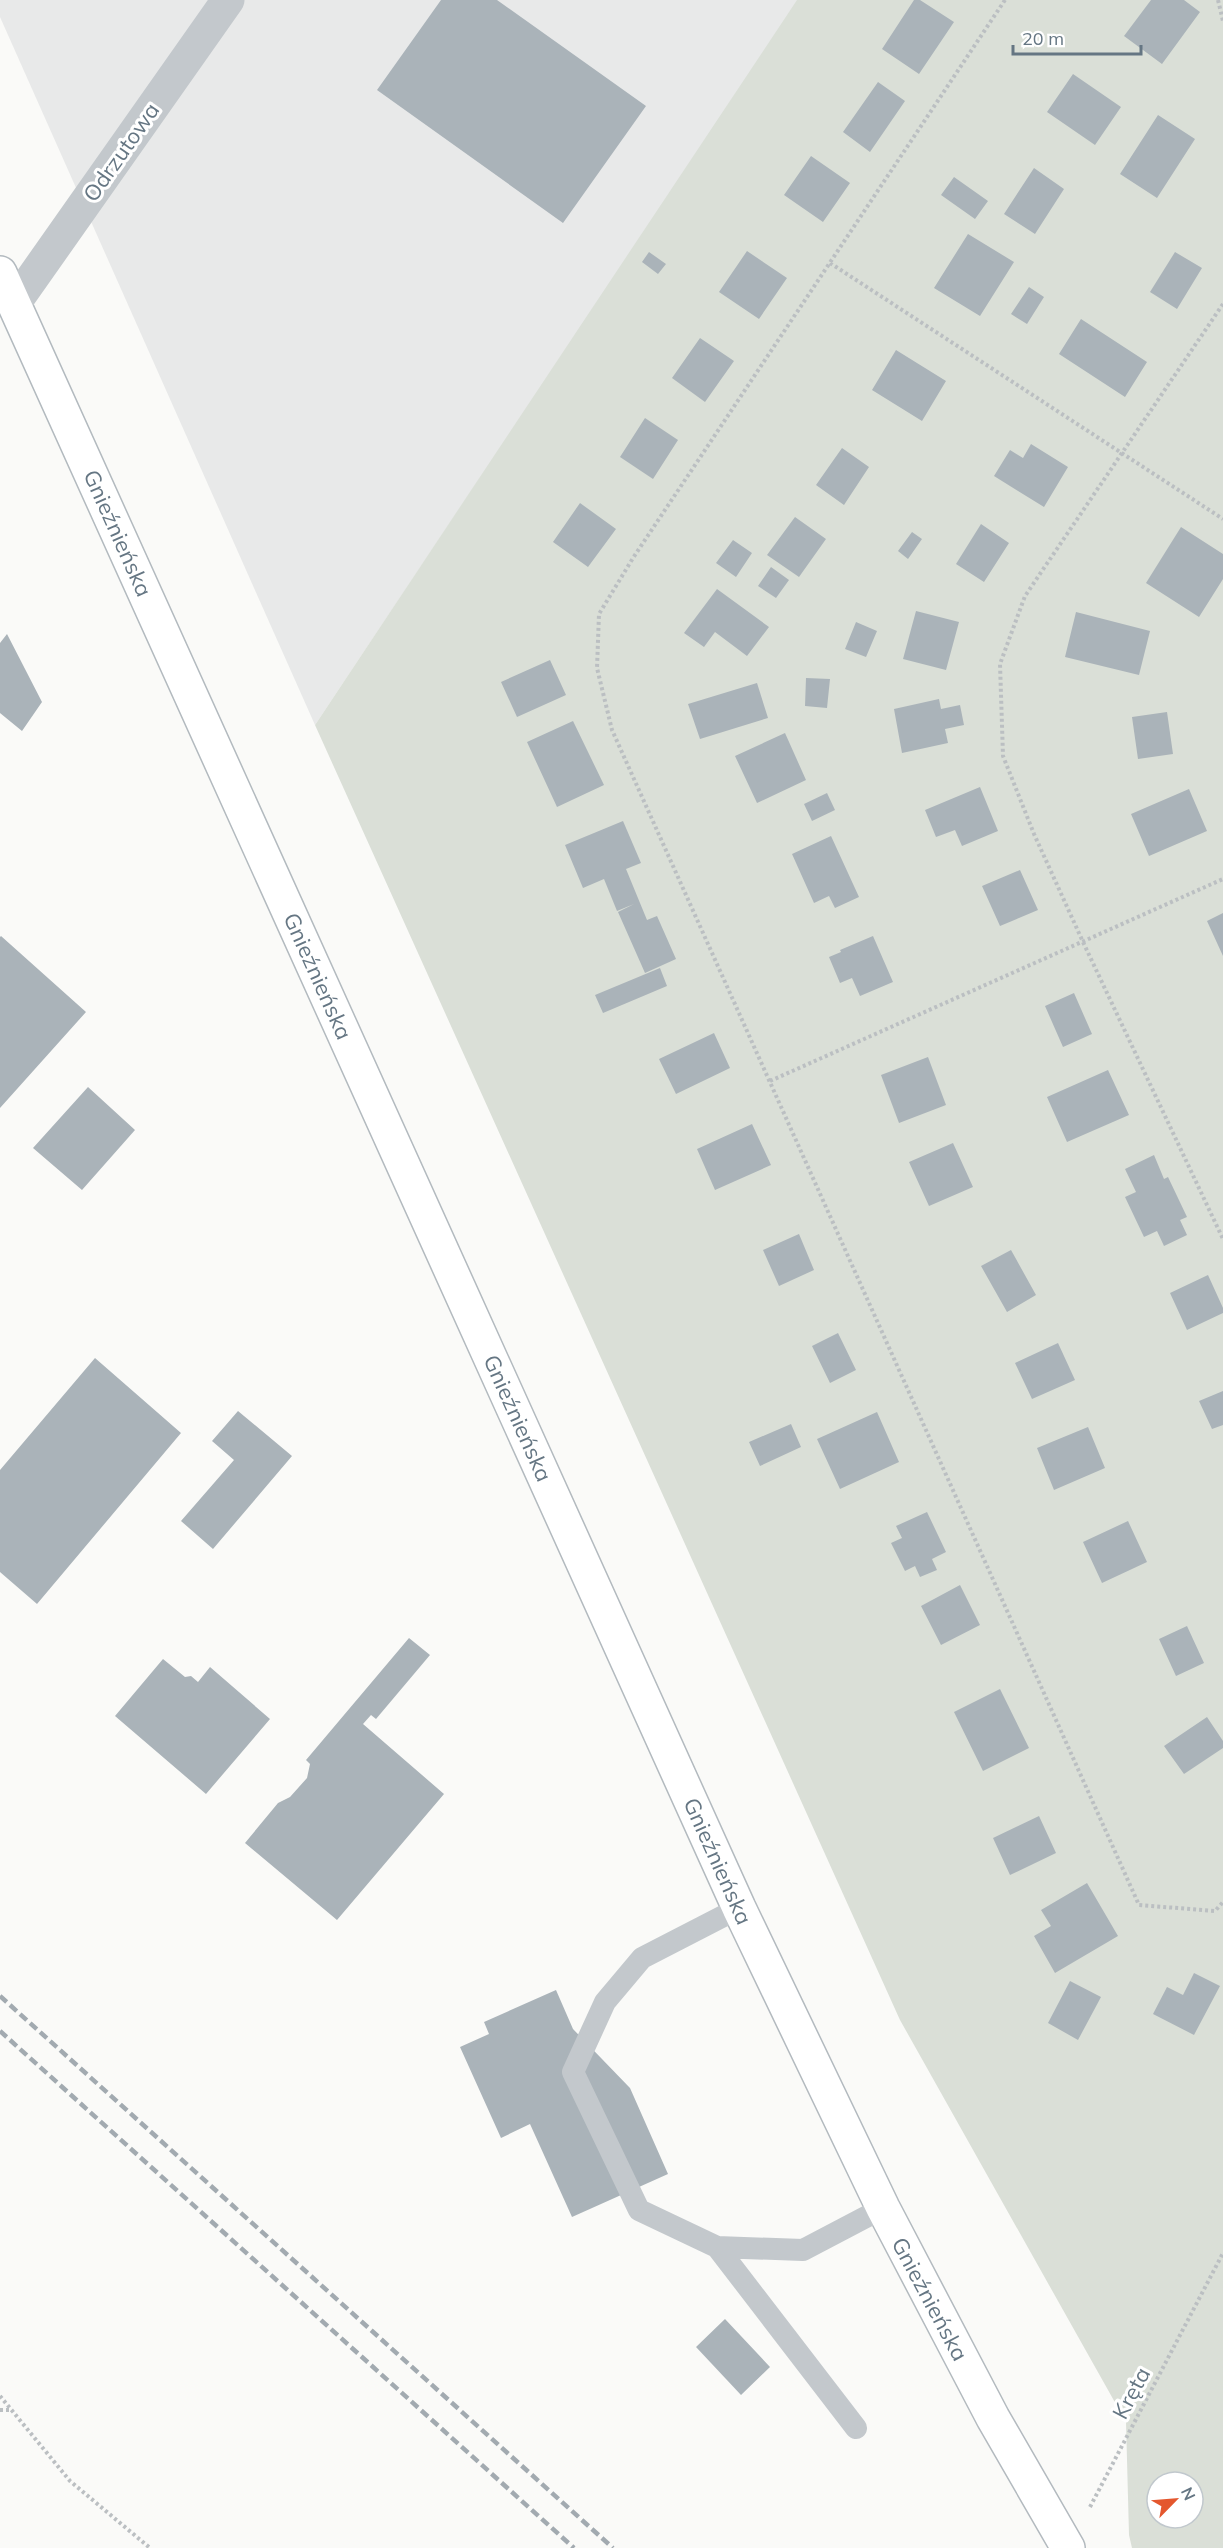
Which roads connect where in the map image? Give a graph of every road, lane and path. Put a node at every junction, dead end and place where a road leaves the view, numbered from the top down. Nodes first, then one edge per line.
1 (228, 0) edge
2 (1005, 0) edge
3 (1218, 0) edge
4 (1223, 21) edge
5 (830, 262) junction
6 (0, 273) edge
7 (14, 304) junction
8 (1223, 304) edge
9 (1124, 454) junction
10 (1223, 519) edge
11 (1223, 879) edge
12 (1083, 942) junction
13 (770, 1081) junction
14 (1223, 1239) edge
15 (1223, 1902) edge
16 (739, 1908) junction
17 (882, 2208) junction
18 (717, 2247) junction
19 (1223, 2253) edge
20 (0, 2396) edge
21 (0, 2410) edge
22 (10, 2410) junction
23 (856, 2428) dead end
24 (1085, 2516) dead end
25 (150, 2548) edge
26 (1068, 2548) edge

1 - 7 street, Odrzutowa
2 - 5 path
3 - 4 path
5 - 9 path
5 - 13 path
6 - 7 main road, Gnieźnieńska
7 - 16 main road, Gnieźnieńska
8 - 9 path
9 - 10 path
9 - 12 path
11 - 12 path
12 - 13 path
12 - 14 path
13 - 15 path
16 - 17 main road, Gnieźnieńska
16 - 18 lane
17 - 18 lane
17 - 26 main road, Gnieźnieńska
18 - 23 lane
19 - 24 path, Kręta
20 - 22 path
21 - 22 path
22 - 25 path

